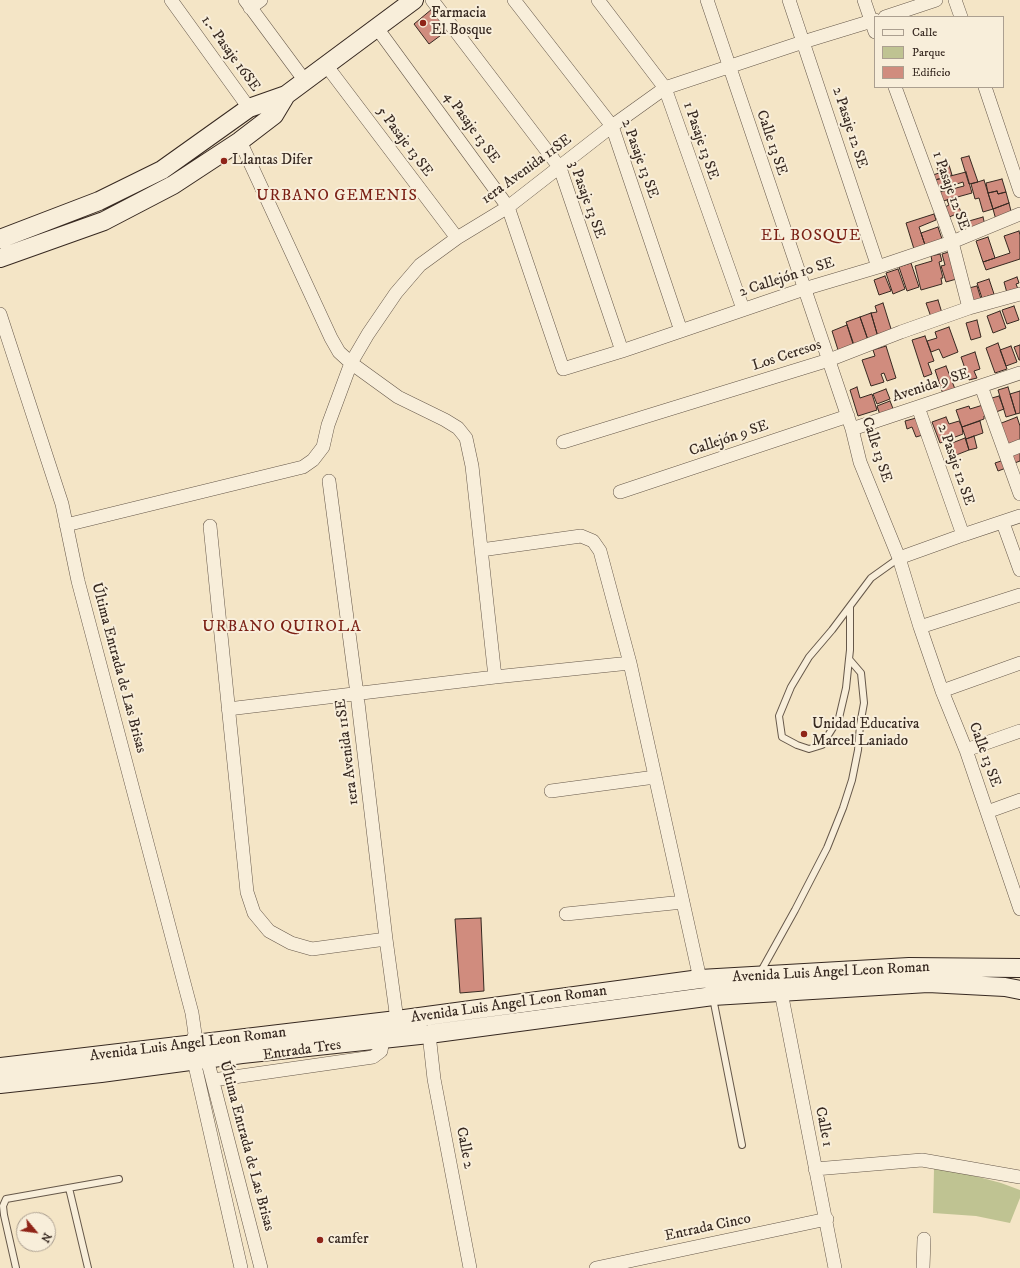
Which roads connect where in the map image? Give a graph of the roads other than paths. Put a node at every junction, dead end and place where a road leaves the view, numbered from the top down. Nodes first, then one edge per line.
1 (171, 0) edge
2 (261, 0) edge
3 (432, 0) edge
4 (514, 0) edge
5 (706, 0) edge
6 (789, 0) edge
7 (864, 0) edge
8 (936, 0) edge
9 (955, 0) edge
10 (601, 1) edge
11 (407, 2) edge
12 (248, 4) edge
13 (888, 16) edge
14 (961, 16) edge
15 (874, 24) edge
16 (377, 28) junction
17 (803, 42) junction
18 (326, 66) junction
19 (728, 66) junction
20 (305, 81) junction
21 (665, 88) junction
22 (895, 88) edge
23 (985, 88) edge
24 (286, 95) junction
25 (249, 108) junction
26 (612, 126) junction
27 (240, 141) junction
28 (1017, 167) edge
29 (560, 168) junction
30 (1020, 191) edge
31 (508, 207) junction
32 (1020, 214) edge
33 (457, 238) junction
34 (0, 239) edge
35 (952, 242) junction
36 (0, 258) edge
37 (878, 267) junction
38 (804, 288) junction
39 (1020, 294) edge
40 (969, 308) junction
41 (742, 309) junction
42 (0, 314) edge
43 (681, 331) junction
44 (622, 351) junction
45 (829, 360) junction
46 (351, 363) junction
47 (563, 369) joint
48 (1020, 373) edge
49 (981, 386) junction
50 (918, 407) junction
51 (848, 416) junction
52 (852, 429) junction
53 (562, 442) dead end
54 (1020, 446) edge
55 (1005, 452) junction
56 (329, 481) dead end
57 (620, 492) dead end
58 (1020, 494) edge
59 (1020, 516) edge
60 (1004, 523) junction
61 (66, 525) junction
62 (210, 526) dead end
63 (963, 535) junction
64 (481, 550) junction
65 (899, 558) junction
66 (1020, 570) edge
67 (1020, 595) edge
68 (850, 607) junction
69 (920, 627) junction
70 (849, 659) junction
71 (630, 663) junction
72 (1020, 663) edge
73 (495, 677) junction
74 (942, 691) junction
75 (357, 694) junction
76 (228, 709) junction
77 (1020, 731) edge
78 (966, 750) junction
79 (655, 777) junction
80 (551, 790) dead end
81 (1020, 800) edge
82 (987, 812) junction
83 (1014, 872) edge
84 (683, 902) junction
85 (1020, 908) edge
86 (566, 914) dead end
87 (386, 940) junction
88 (1020, 968) edge
89 (758, 976) junction
90 (700, 979) junction
91 (1015, 988) edge
92 (781, 992) junction
93 (713, 996) junction
94 (397, 1020) junction
95 (429, 1034) junction
96 (383, 1038) junction
97 (198, 1048) junction
98 (0, 1067) edge
99 (213, 1080) junction
100 (0, 1084) edge
101 (742, 1145) dead end
102 (815, 1169) junction
103 (1020, 1177) edge
104 (119, 1179) dead end
105 (69, 1188) junction
106 (826, 1219) junction
107 (924, 1239) dead end
108 (615, 1266) edge
109 (16, 1268) edge
110 (88, 1268) edge
111 (241, 1268) edge
112 (261, 1268) edge
113 (470, 1268) edge
114 (596, 1268) edge
115 (836, 1268) edge
116 (923, 1268) edge

1 - 25 street, 1.- Pasaje 16SE
2 - 12 street
3 - 29 street, 3 Pasaje 13 SE
4 - 26 street, 2 Pasaje 13 SE
5 - 19 street, Calle 13 SE
6 - 17 street, 2 Pasaje 12 SE
7 - 15 street
8 - 13 street
9 - 14 street
10 - 21 street, 1 Pasaje 13 SE
11 - 16 main road
12 - 20 street
15 - 17 street, 1era Avenida 11SE
16 - 18 main road
16 - 31 street, 4 Pasaje 13 SE
17 - 19 street, 1era Avenida 11SE
17 - 37 street, 2 Pasaje 12 SE
18 - 20 main road
18 - 33 street, 5 Pasaje 13 SE
19 - 21 street, 1era Avenida 11SE
19 - 38 street, Calle 13 SE
20 - 24 main road
21 - 26 street, 1era Avenida 11SE
21 - 41 street, 1 Pasaje 13 SE
22 - 35 street, 1 Pasaje 12 SE
23 - 28 street
24 - 25 main road
24 - 27 main road
25 - 34 main road
26 - 29 street, 1era Avenida 11SE
26 - 43 street, 2 Pasaje 13 SE
27 - 36 main road
27 - 46 street
28 - 30 street
29 - 31 street, 1era Avenida 11SE
29 - 44 street, 3 Pasaje 13 SE
31 - 33 street, 1era Avenida 11SE
31 - 47 street, 4 Pasaje 13 SE
32 - 35 street, 2 Callejón 10 SE
33 - 46 street, 1era Avenida 11SE
35 - 37 street, 2 Callejón 10 SE
35 - 40 street, 1 Pasaje 12 SE
37 - 38 street, 2 Callejón 10 SE
38 - 41 street, 2 Callejón 10 SE
38 - 45 street, Calle 13 SE
39 - 40 street, Los Ceresos
40 - 45 street, Los Ceresos
41 - 43 street, 2 Callejón 10 SE
42 - 61 street, Última Entrada de Las Brisas
43 - 44 street, 2 Callejón 10 SE
44 - 47 street, 2 Callejón 10 SE
45 - 51 street, Calle 13 SE
45 - 53 street, Los Ceresos
46 - 61 street, 1era Avenida 11SE
46 - 64 street
48 - 49 street, Avenida 9 SE
49 - 50 street, Avenida 9 SE
49 - 55 street
50 - 52 street, Avenida 9 SE
50 - 63 street, 2 Pasaje 12 SE
51 - 52 street, Calle 13 SE
51 - 57 street, Callejón 9 SE
52 - 65 street, Calle 13 SE
54 - 55 street
55 - 58 street
56 - 75 street, 1era Avenida 11SE
59 - 60 street
60 - 63 street
60 - 66 street
61 - 97 street, Última Entrada de Las Brisas
62 - 76 street
63 - 65 street
64 - 71 street
64 - 73 street
65 - 68 lane
65 - 69 street, Calle 13 SE
67 - 69 street
68 - 70 lane
68 - 70 lane
69 - 74 street, Calle 13 SE
70 - 89 lane
71 - 73 street
71 - 79 street
72 - 74 street
73 - 75 street
74 - 78 street, Calle 13 SE
75 - 76 street
75 - 87 street, 1era Avenida 11SE
76 - 87 street
77 - 78 street
78 - 82 street, Calle 13 SE
79 - 80 street
79 - 84 street
81 - 82 street
82 - 83 street, Calle 13 SE
83 - 85 street, Calle 13 SE
84 - 86 street
84 - 90 street
87 - 94 street, 1era Avenida 11SE
88 - 89 main road, Avenida Luis Angel Leon Roman
89 - 90 main road, Avenida Luis Angel Leon Roman
90 - 94 main road, Avenida Luis Angel Leon Roman
91 - 92 main road, Avenida Luis Angel Leon Roman
92 - 93 main road, Avenida Luis Angel Leon Roman
92 - 102 street, Calle 1
93 - 95 main road, Avenida Luis Angel Leon Roman
93 - 101 lane
94 - 97 main road, Avenida Luis Angel Leon Roman
95 - 96 main road, Avenida Luis Angel Leon Roman
95 - 113 street, Calle 2
96 - 97 main road, Avenida Luis Angel Leon Roman
96 - 99 street, Entrada Tres
97 - 98 main road, Avenida Luis Angel Leon Roman
97 - 99 street, Última Entrada de Las Brisas
97 - 100 main road, Avenida Luis Angel Leon Roman
97 - 111 street, Última Entrada de Las Brisas
99 - 112 street, Última Entrada de Las Brisas
102 - 103 street
102 - 106 street, Calle 1
104 - 105 lane
105 - 109 lane
105 - 110 lane
106 - 108 street, Entrada Cinco
106 - 115 street, Calle 1
107 - 116 street
108 - 114 street, Entrada Cinco

